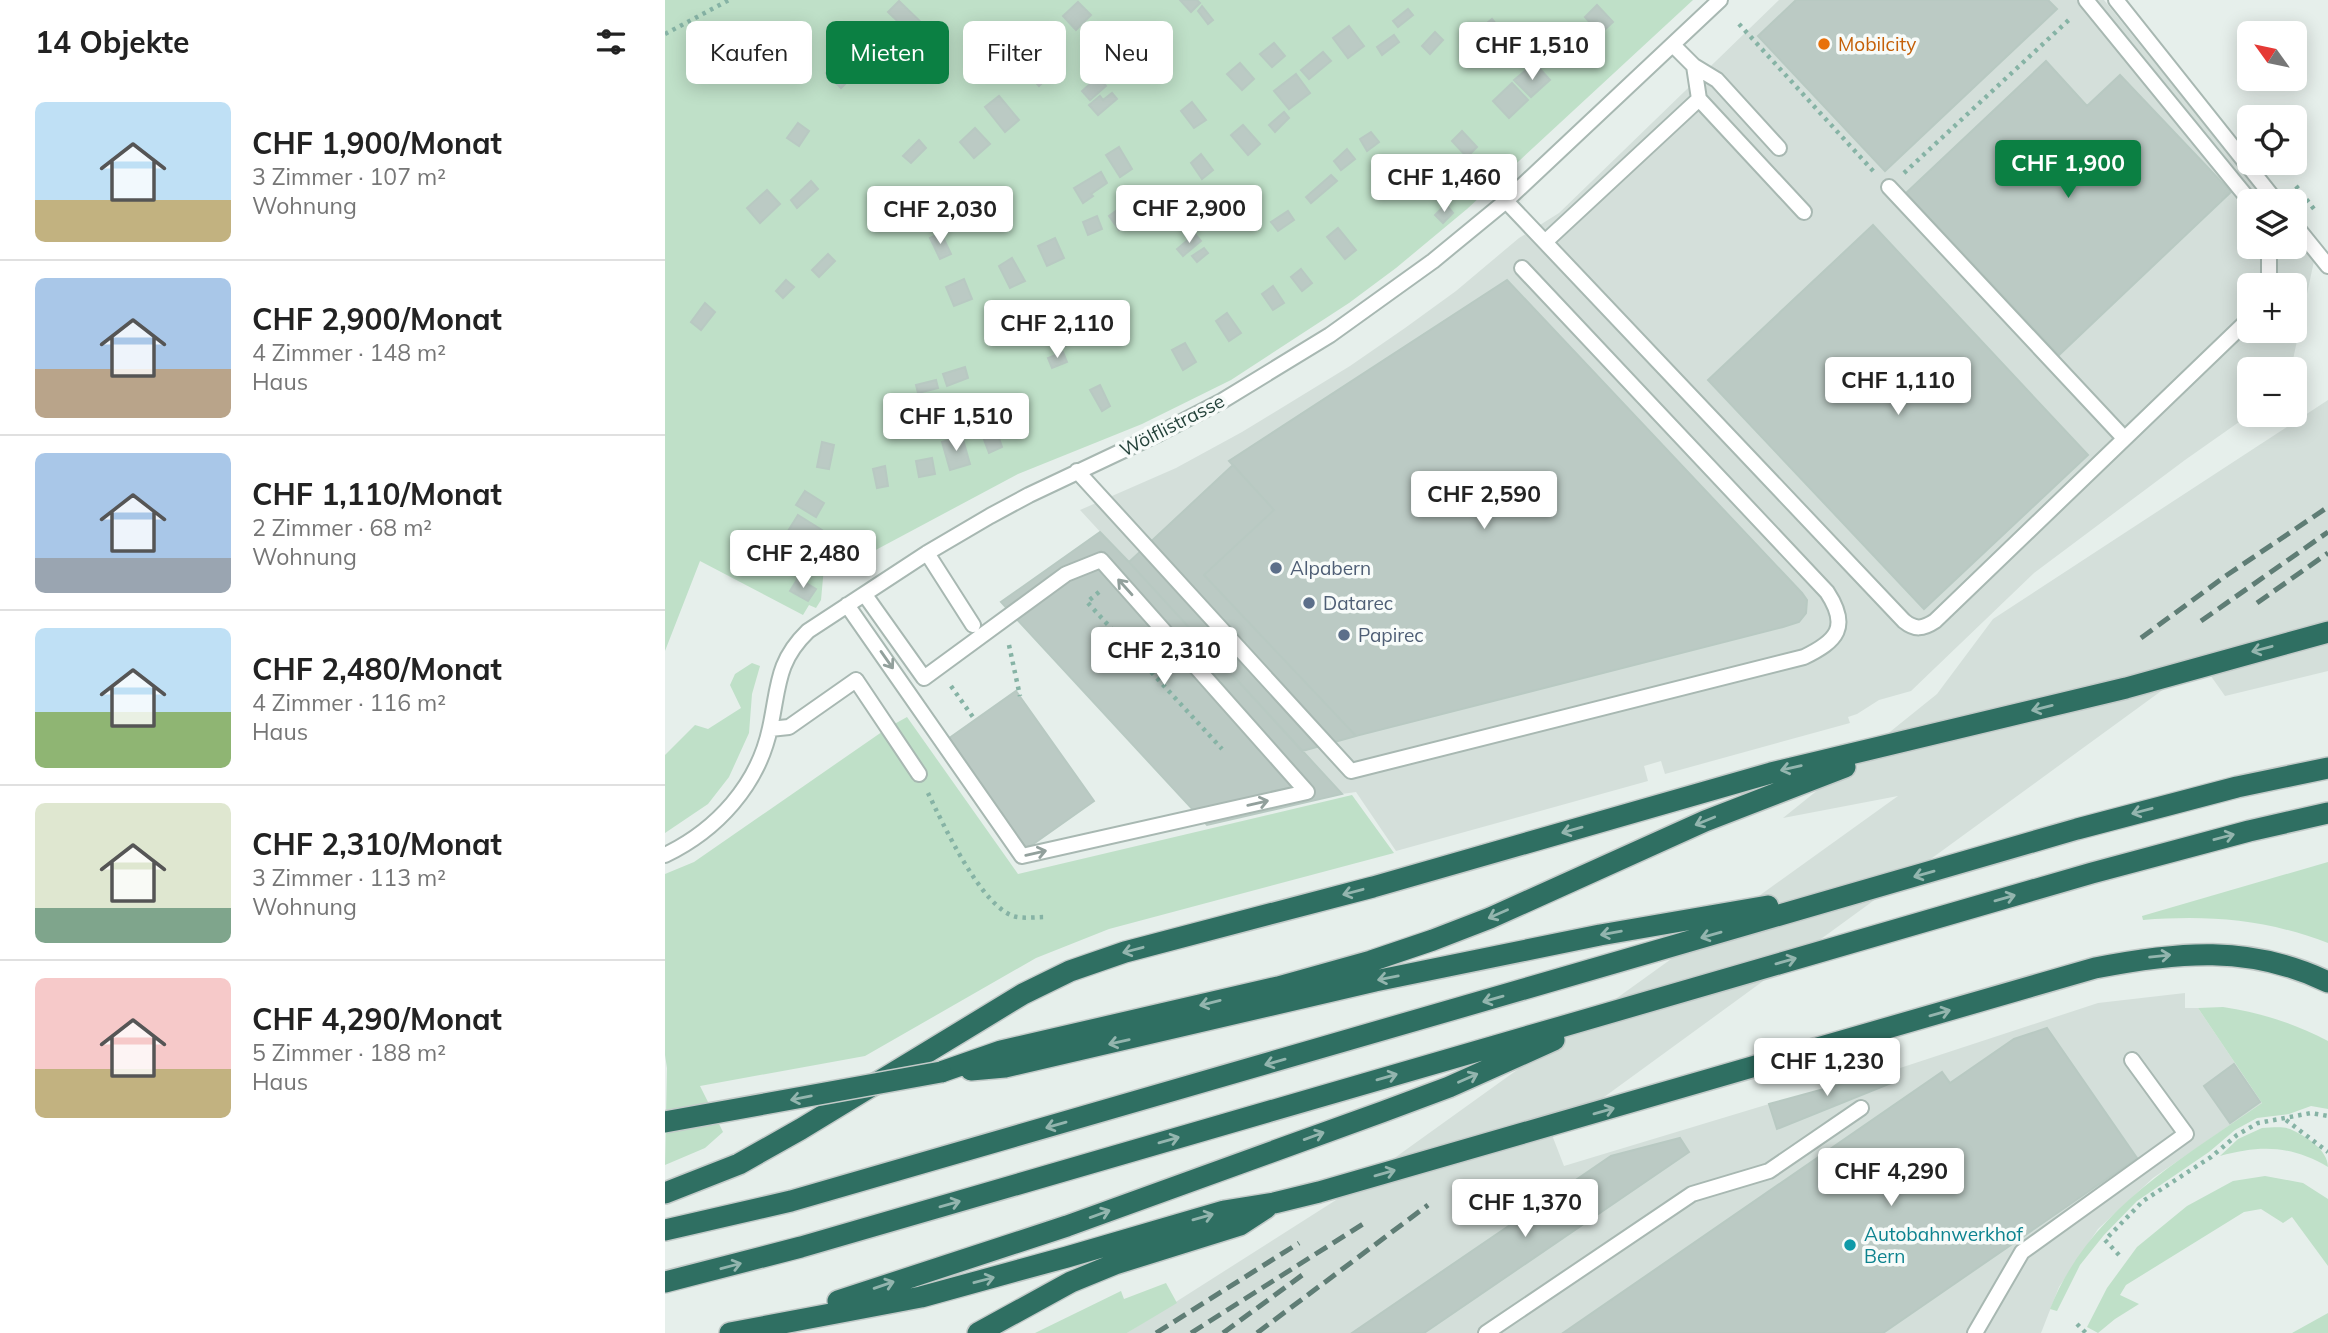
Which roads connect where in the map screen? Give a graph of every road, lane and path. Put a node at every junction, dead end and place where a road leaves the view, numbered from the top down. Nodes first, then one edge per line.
1 (729, 0) edge
2 (1720, 0) edge
3 (2116, 0) edge
4 (2087, 1) edge
5 (1739, 24) dead end
6 (665, 34) edge
7 (1673, 45) junction
8 (1694, 66) junction
9 (1699, 99) junction
10 (1779, 148) dead end
11 (2294, 184) dead end
12 (1889, 187) junction
13 (2240, 189) edge
14 (2266, 189) edge
15 (1506, 201) junction
16 (1804, 212) dead end
17 (2320, 215) dead end
18 (2307, 240) edge
19 (1545, 242) junction
20 (2328, 267) edge
21 (1523, 268) dead end
22 (2237, 331) edge
23 (2125, 438) junction
24 (1077, 471) junction
25 (927, 553) junction
26 (1109, 584) dead end
27 (865, 594) junction
28 (848, 605) junction
29 (973, 625) dead end
30 (2328, 632) edge
31 (1018, 637) dead end
32 (1020, 695) dead end
33 (770, 729) junction
34 (1929, 736) junction
35 (1222, 749) dead end
36 (2328, 768) edge
37 (919, 774) joint
38 (2328, 813) edge
39 (665, 855) edge
40 (1871, 889) junction
41 (1045, 917) dead end
42 (2328, 982) edge
43 (1626, 1008) junction
44 (2132, 1060) dead end
45 (941, 1072) junction
46 (1861, 1108) dead end
47 (2328, 1116) edge
48 (2285, 1119) junction
49 (665, 1122) edge
50 (2328, 1152) edge
51 (665, 1194) edge
52 (1274, 1203) junction
53 (665, 1230) edge
54 (2119, 1255) dead end
55 (665, 1282) edge
56 (2077, 1324) dead end
57 (763, 1326) junction
58 (730, 1333) edge
59 (978, 1333) edge
60 (1486, 1333) edge
61 (1975, 1333) edge
62 (2085, 1333) edge

1 - 6 path
2 - 7 lane, Wölflistrasse
3 - 14 lane
4 - 12 path
4 - 13 lane
5 - 12 path
7 - 8 lane
7 - 15 lane, Wölflistrasse
8 - 9 lane
8 - 10 lane
9 - 16 lane
9 - 19 lane
11 - 17 path
12 - 23 lane
15 - 19 lane
15 - 24 lane, Wölflistrasse
18 - 20 lane
19 - 23 lane
21 - 24 lane
22 - 23 lane
24 - 25 lane, Wölflistrasse
25 - 27 lane, Wölflistrasse
25 - 29 lane
26 - 35 path
27 - 28 lane, Wölflistrasse
28 -> 27 lane
28 - 33 lane, Wölflistrasse
30 -> 34 highway
31 - 32 path
33 - 37 lane
33 - 39 lane, Wölflistrasse
34 -> 45 highway
34 -> 51 highway
36 -> 40 highway
37 - 41 path
43 -> 38 highway
40 -> 45 highway
40 -> 53 highway
52 -> 42 highway
55 -> 43 highway
57 -> 43 highway
44 - 61 lane
45 -> 49 highway, bridge
46 - 60 lane
47 - 48 path
48 - 50 path
48 - 54 path
57 -> 52 highway
52 - 59 highway
56 - 62 path
57 - 58 highway

